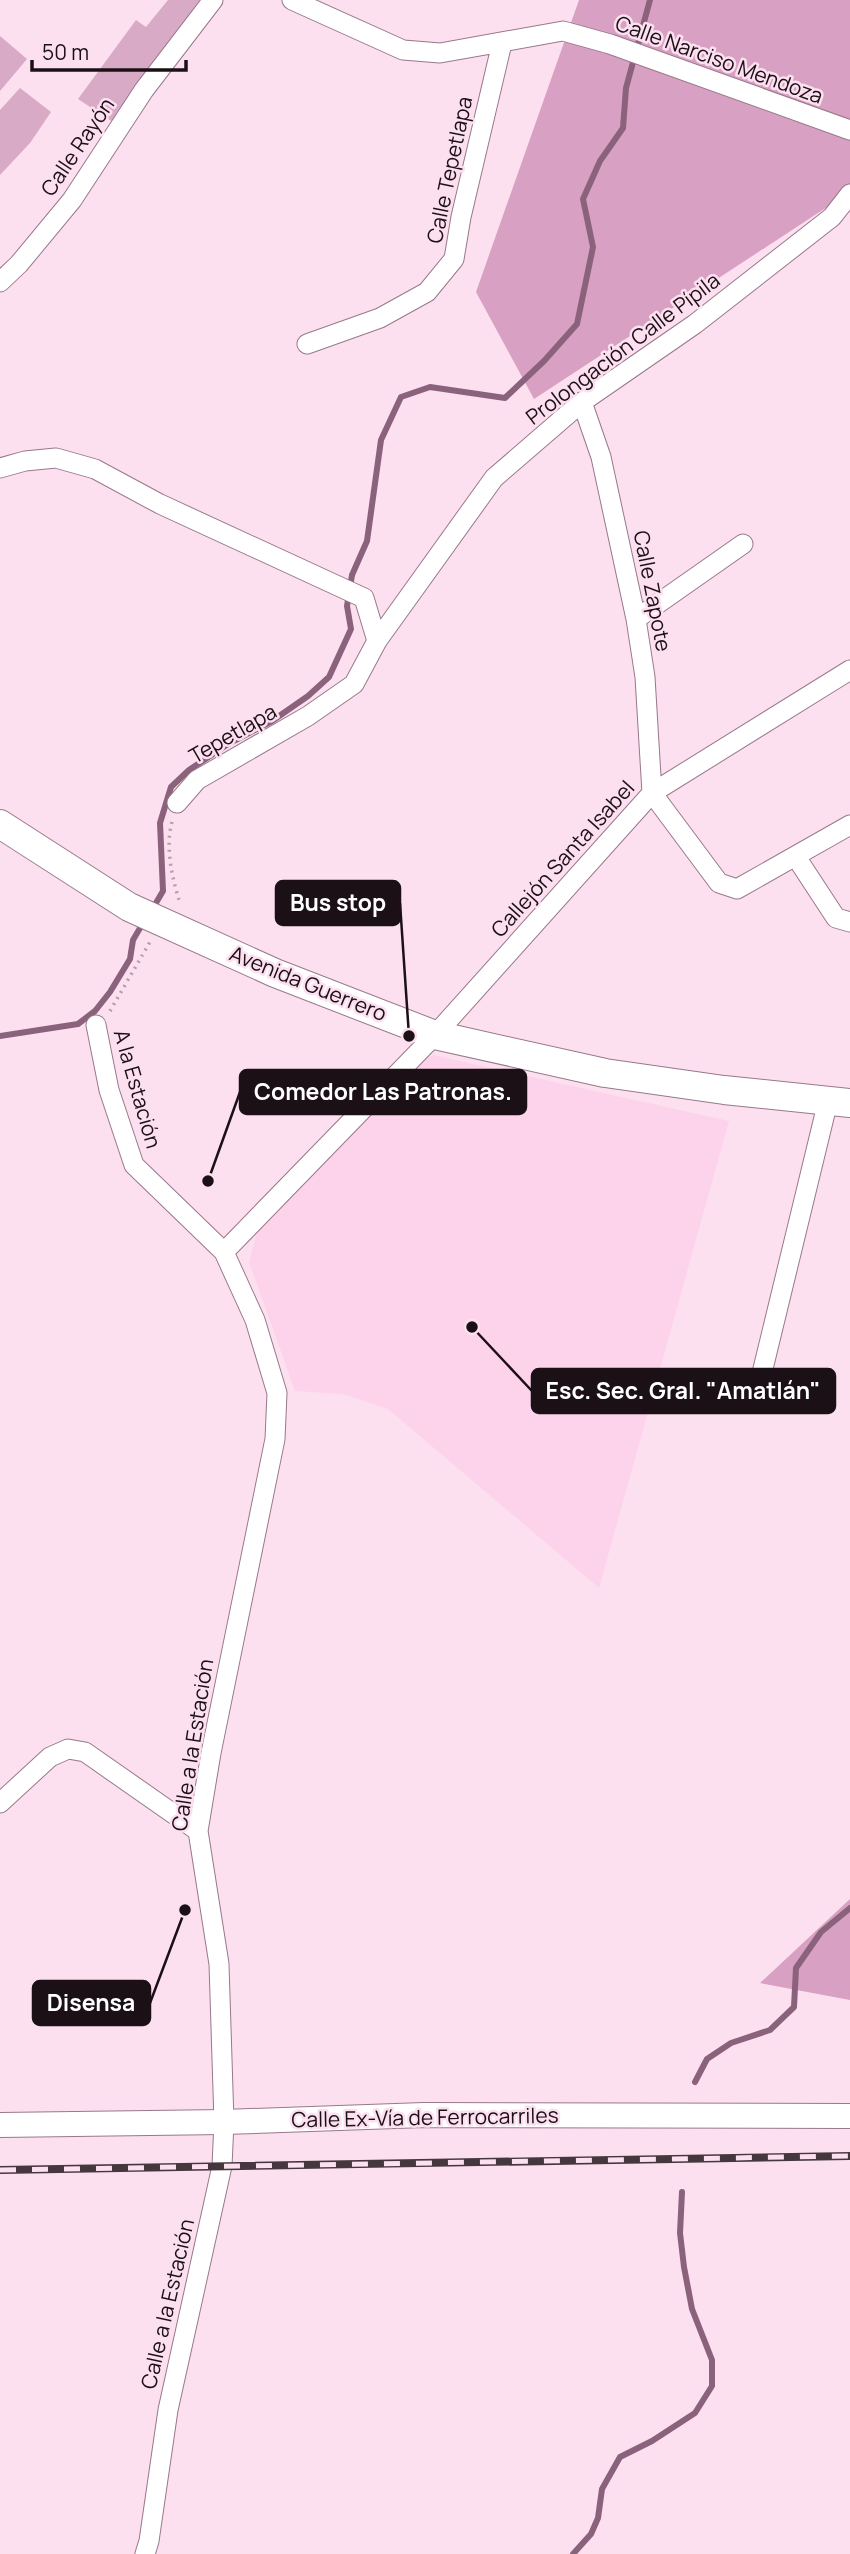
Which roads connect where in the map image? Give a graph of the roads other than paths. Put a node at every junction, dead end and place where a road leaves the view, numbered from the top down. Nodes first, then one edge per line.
1 (214, 0) edge
2 (292, 0) edge
3 (502, 43) junction
4 (850, 130) edge
5 (850, 194) edge
6 (0, 282) edge
7 (307, 344) dead end
8 (582, 402) junction
9 (0, 468) edge
10 (743, 544) dead end
11 (636, 619) junction
12 (377, 641) junction
13 (850, 670) edge
14 (652, 793) junction
15 (177, 803) road end
16 (0, 824) edge
17 (850, 825) edge
18 (796, 857) junction
19 (850, 922) edge
20 (96, 1025) road end
21 (435, 1035) junction
22 (839, 1102) edge
23 (224, 1252) junction
24 (761, 1377) dead end
25 (0, 1803) edge
26 (198, 1831) junction
27 (850, 2116) edge
28 (224, 2122) junction
29 (0, 2125) edge
30 (145, 2554) edge

1 - 6 street, Calle Rayón
2 - 3 street, Calle Narciso Mendoza
3 - 4 street, Calle Narciso Mendoza
3 - 7 street, Calle Tepetlapa
5 - 8 street, Prolongación Calle Pípila
8 - 11 street, Calle Zapote
8 - 12 street, Prolongación Calle Pípila
9 - 12 street
10 - 11 street
11 - 14 street, Calle Zapote
12 - 15 street, Tepetlapa
13 - 14 street, Callejón Santa Isabel
14 - 18 street
14 - 21 street, Callejón Santa Isabel
16 - 21 main road, Avenida Guerrero
17 - 18 street
18 - 19 street
20 - 23 street, A la Estación
21 - 22 main road, Avenida Guerrero
21 - 23 street
22 - 24 street
23 - 26 street, Calle a la Estación
25 - 26 street
26 - 28 street, Calle a la Estación
27 - 28 street, Calle Ex-Vía de Ferrocarriles
28 - 29 street, Calle Ex-Vía de Ferrocarriles
28 - 30 street, Calle a la Estación

